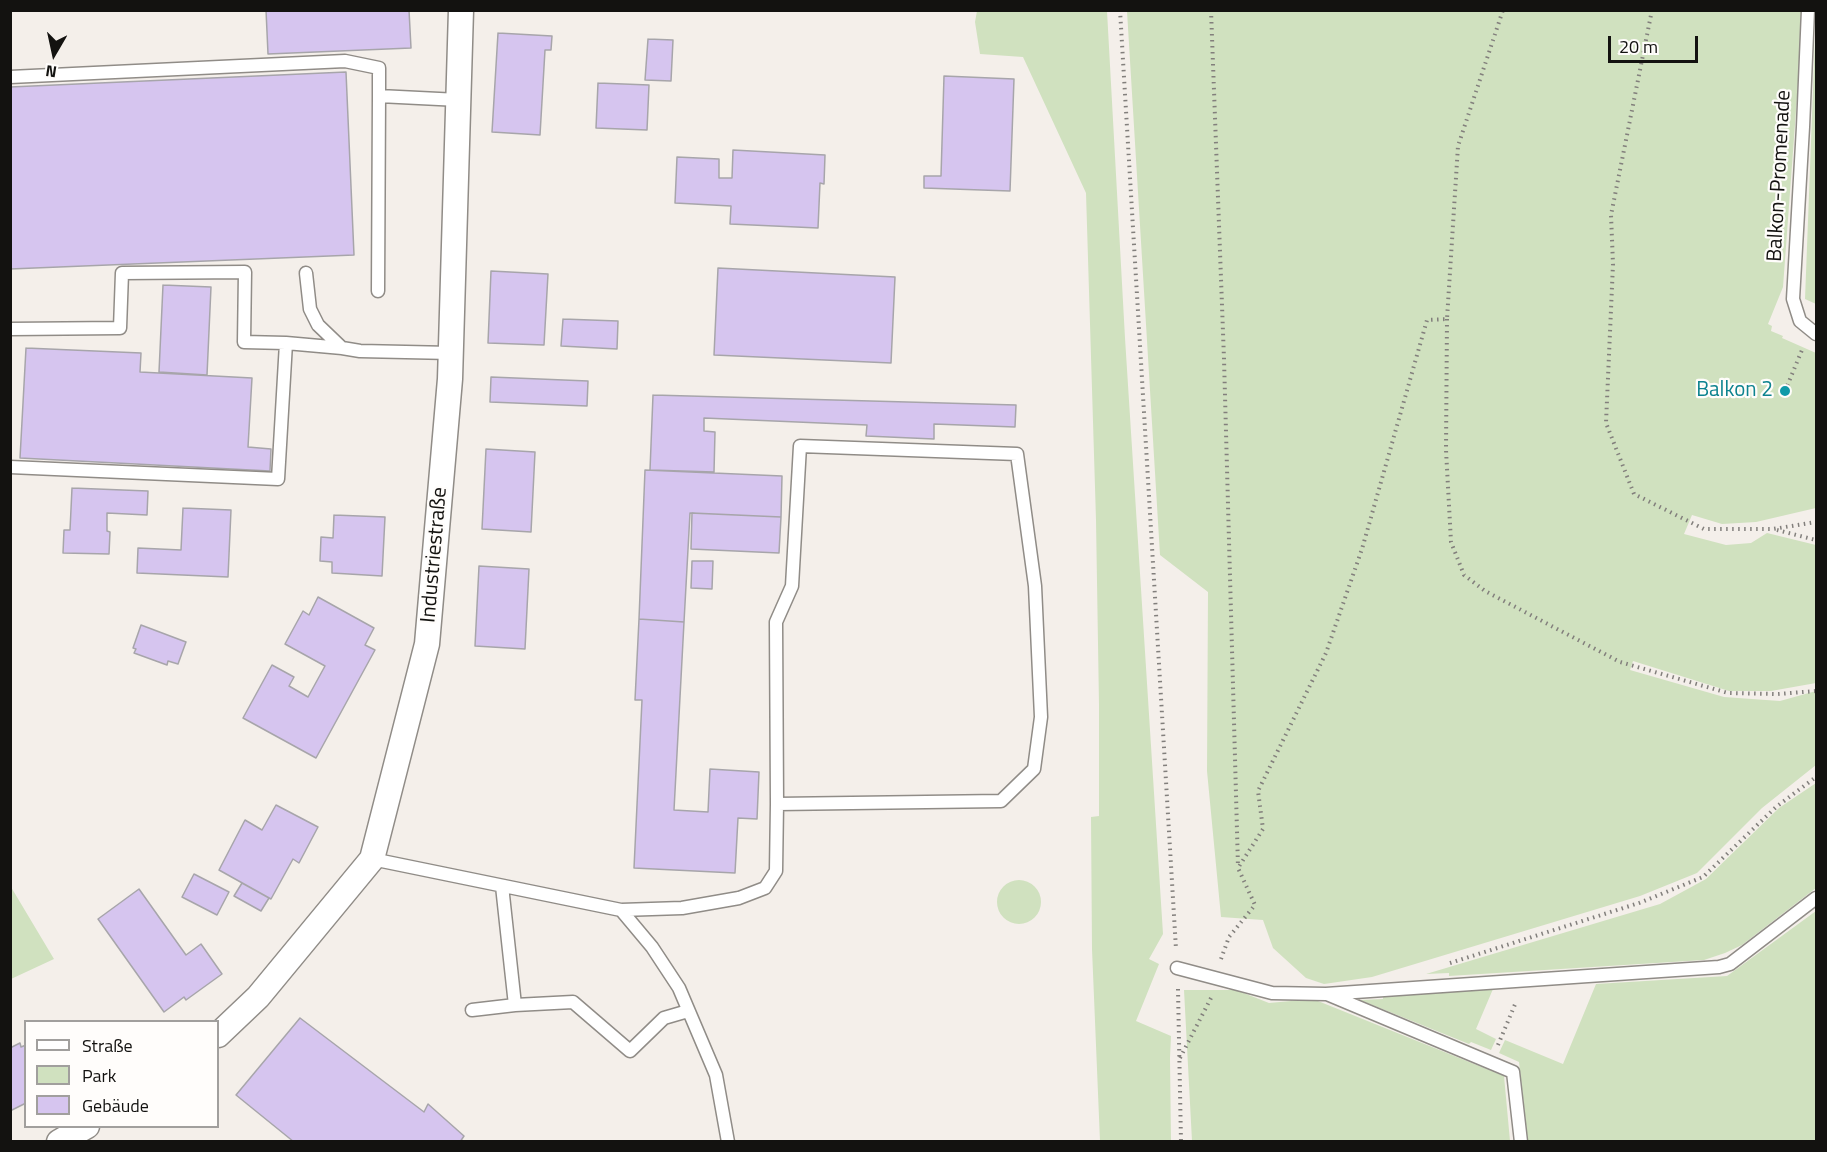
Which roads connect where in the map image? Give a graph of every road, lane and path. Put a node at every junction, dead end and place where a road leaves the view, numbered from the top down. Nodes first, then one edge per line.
1 (461, 10) edge
2 (1120, 10) edge
3 (1211, 10) edge
4 (1503, 10) edge
5 (1652, 10) edge
6 (1808, 10) edge
7 (10, 77) edge
8 (378, 96) junction
9 (459, 100) junction
10 (306, 273) dead end
11 (378, 291) dead end
12 (1447, 319) junction
13 (10, 329) edge
14 (1816, 334) edge
15 (286, 343) junction
16 (342, 348) junction
17 (1802, 348) dead end
18 (451, 352) junction
19 (1785, 391) dead end
20 (10, 467) edge
21 (1816, 522) edge
22 (1773, 529) junction
23 (1816, 540) edge
24 (1816, 691) edge
25 (1816, 777) edge
26 (777, 804) junction
27 (372, 859) junction
28 (1238, 868) junction
29 (502, 886) junction
30 (1816, 898) edge
31 (621, 910) junction
32 (1441, 966) dead end
33 (1177, 968) junction
34 (1220, 979) junction
35 (1326, 994) junction
36 (515, 1005) junction
37 (472, 1010) dead end
38 (688, 1011) junction
39 (1512, 1011) dead end
40 (219, 1034) edge
41 (1499, 1043) dead end
42 (1180, 1058) junction
43 (84, 1128) edge
44 (59, 1142) edge
45 (728, 1142) edge
46 (1181, 1142) edge
47 (1521, 1142) edge

1 - 9 street, Industriestraße
2 - 33 path
3 - 28 path
4 - 12 path
5 - 22 path
6 - 14 lane, Balkon-Promenade
7 - 8 lane
8 - 9 lane
8 - 11 lane
9 - 18 street, Industriestraße
10 - 16 lane
12 - 24 path
12 - 28 path
13 - 15 lane
15 - 16 lane
15 - 20 lane
16 - 18 lane
17 - 19 path
18 - 27 street, Industriestraße
21 - 22 path
22 - 23 path
25 - 32 path
26 - 26 lane
26 - 31 lane
27 - 29 lane
27 - 40 street, Industriestraße
28 - 34 path
29 - 31 lane
29 - 36 lane
30 - 35 lane
31 - 38 lane
33 - 34 lane
33 - 42 path
34 - 35 lane
34 - 42 path
35 - 47 lane
36 - 37 lane
36 - 38 lane
38 - 45 lane
39 - 41 path
42 - 46 path
43 - 44 street

